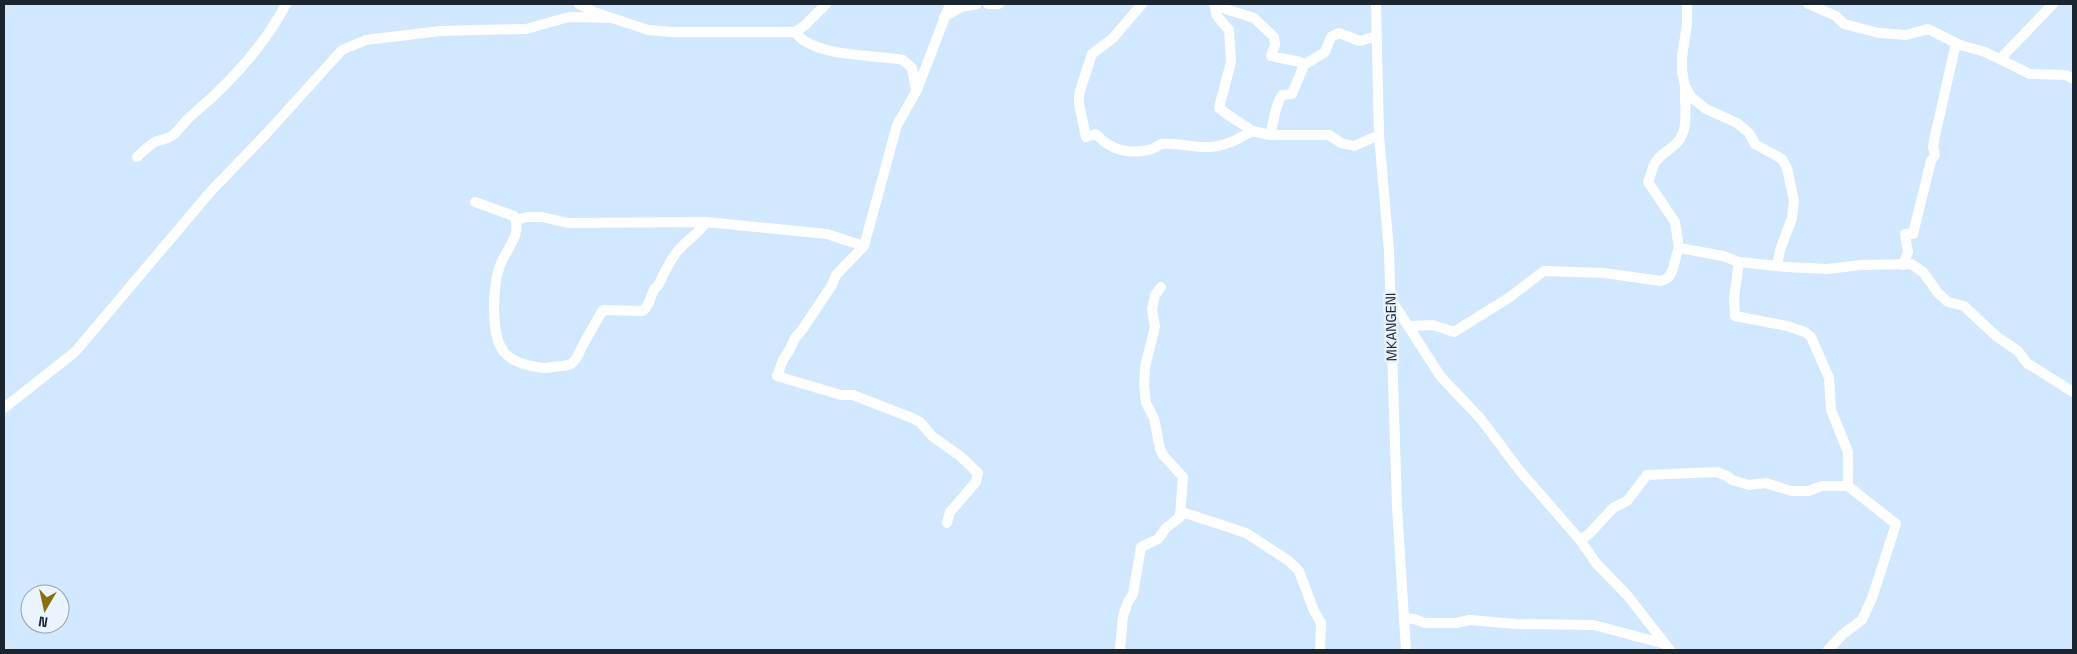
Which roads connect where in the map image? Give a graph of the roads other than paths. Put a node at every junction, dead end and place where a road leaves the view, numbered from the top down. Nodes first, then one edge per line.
1 (286, 4) edge
2 (580, 4) edge
3 (826, 4) edge
4 (950, 4) edge
5 (977, 4) edge
6 (988, 4) edge
7 (999, 4) edge
8 (1142, 4) edge
9 (1376, 4) edge
10 (1687, 4) edge
11 (1808, 4) edge
12 (2053, 4) edge
13 (1215, 5) edge
14 (944, 17) junction
15 (612, 18) junction
16 (795, 32) junction
17 (1376, 36) junction
18 (1956, 43) junction
19 (2000, 59) junction
20 (1304, 65) junction
21 (2073, 79) edge
22 (1685, 86) junction
23 (917, 90) junction
24 (1252, 131) junction
25 (1270, 135) junction
26 (1379, 136) junction
27 (138, 157) dead end
28 (475, 202) dead end
29 (516, 220) junction
30 (706, 222) junction
31 (864, 246) junction
32 (1679, 248) junction
33 (1740, 262) junction
34 (1903, 264) junction
35 (1777, 266) junction
36 (1161, 287) dead end
37 (1390, 298) junction
38 (1410, 326) junction
39 (2073, 392) edge
40 (4, 408) edge
41 (1848, 486) junction
42 (1182, 512) junction
43 (947, 523) dead end
44 (1580, 540) junction
45 (1404, 618) junction
46 (1668, 647) edge
47 (1120, 650) edge
48 (1320, 650) edge
49 (1406, 650) edge
50 (1828, 650) edge

1 - 27 street
2 - 15 street
3 - 16 street
4 - 14 street
5 - 14 street
6 - 7 street
8 - 24 street
9 - 17 street, MKANGENI
10 - 22 street
11 - 18 street
12 - 19 street
13 - 20 street
13 - 24 street
14 - 23 street
15 - 16 street
15 - 40 street
16 - 23 street
17 - 20 street
17 - 26 street, MKANGENI
18 - 19 street
18 - 34 street
19 - 21 street
20 - 25 street
22 - 32 street
22 - 35 street
23 - 31 street
24 - 25 street
25 - 26 street
26 - 37 street, MKANGENI
28 - 29 street
29 - 30 street
29 - 30 street
30 - 31 street
31 - 43 street
32 - 33 street
32 - 38 street
33 - 35 street
33 - 41 street
34 - 35 street
34 - 39 street
36 - 42 street
37 - 38 street
37 - 45 street, MKANGENI
38 - 44 street
41 - 44 street
41 - 50 street
42 - 47 street
42 - 48 street
44 - 46 street
45 - 46 street
45 - 49 street, MKANGENI

